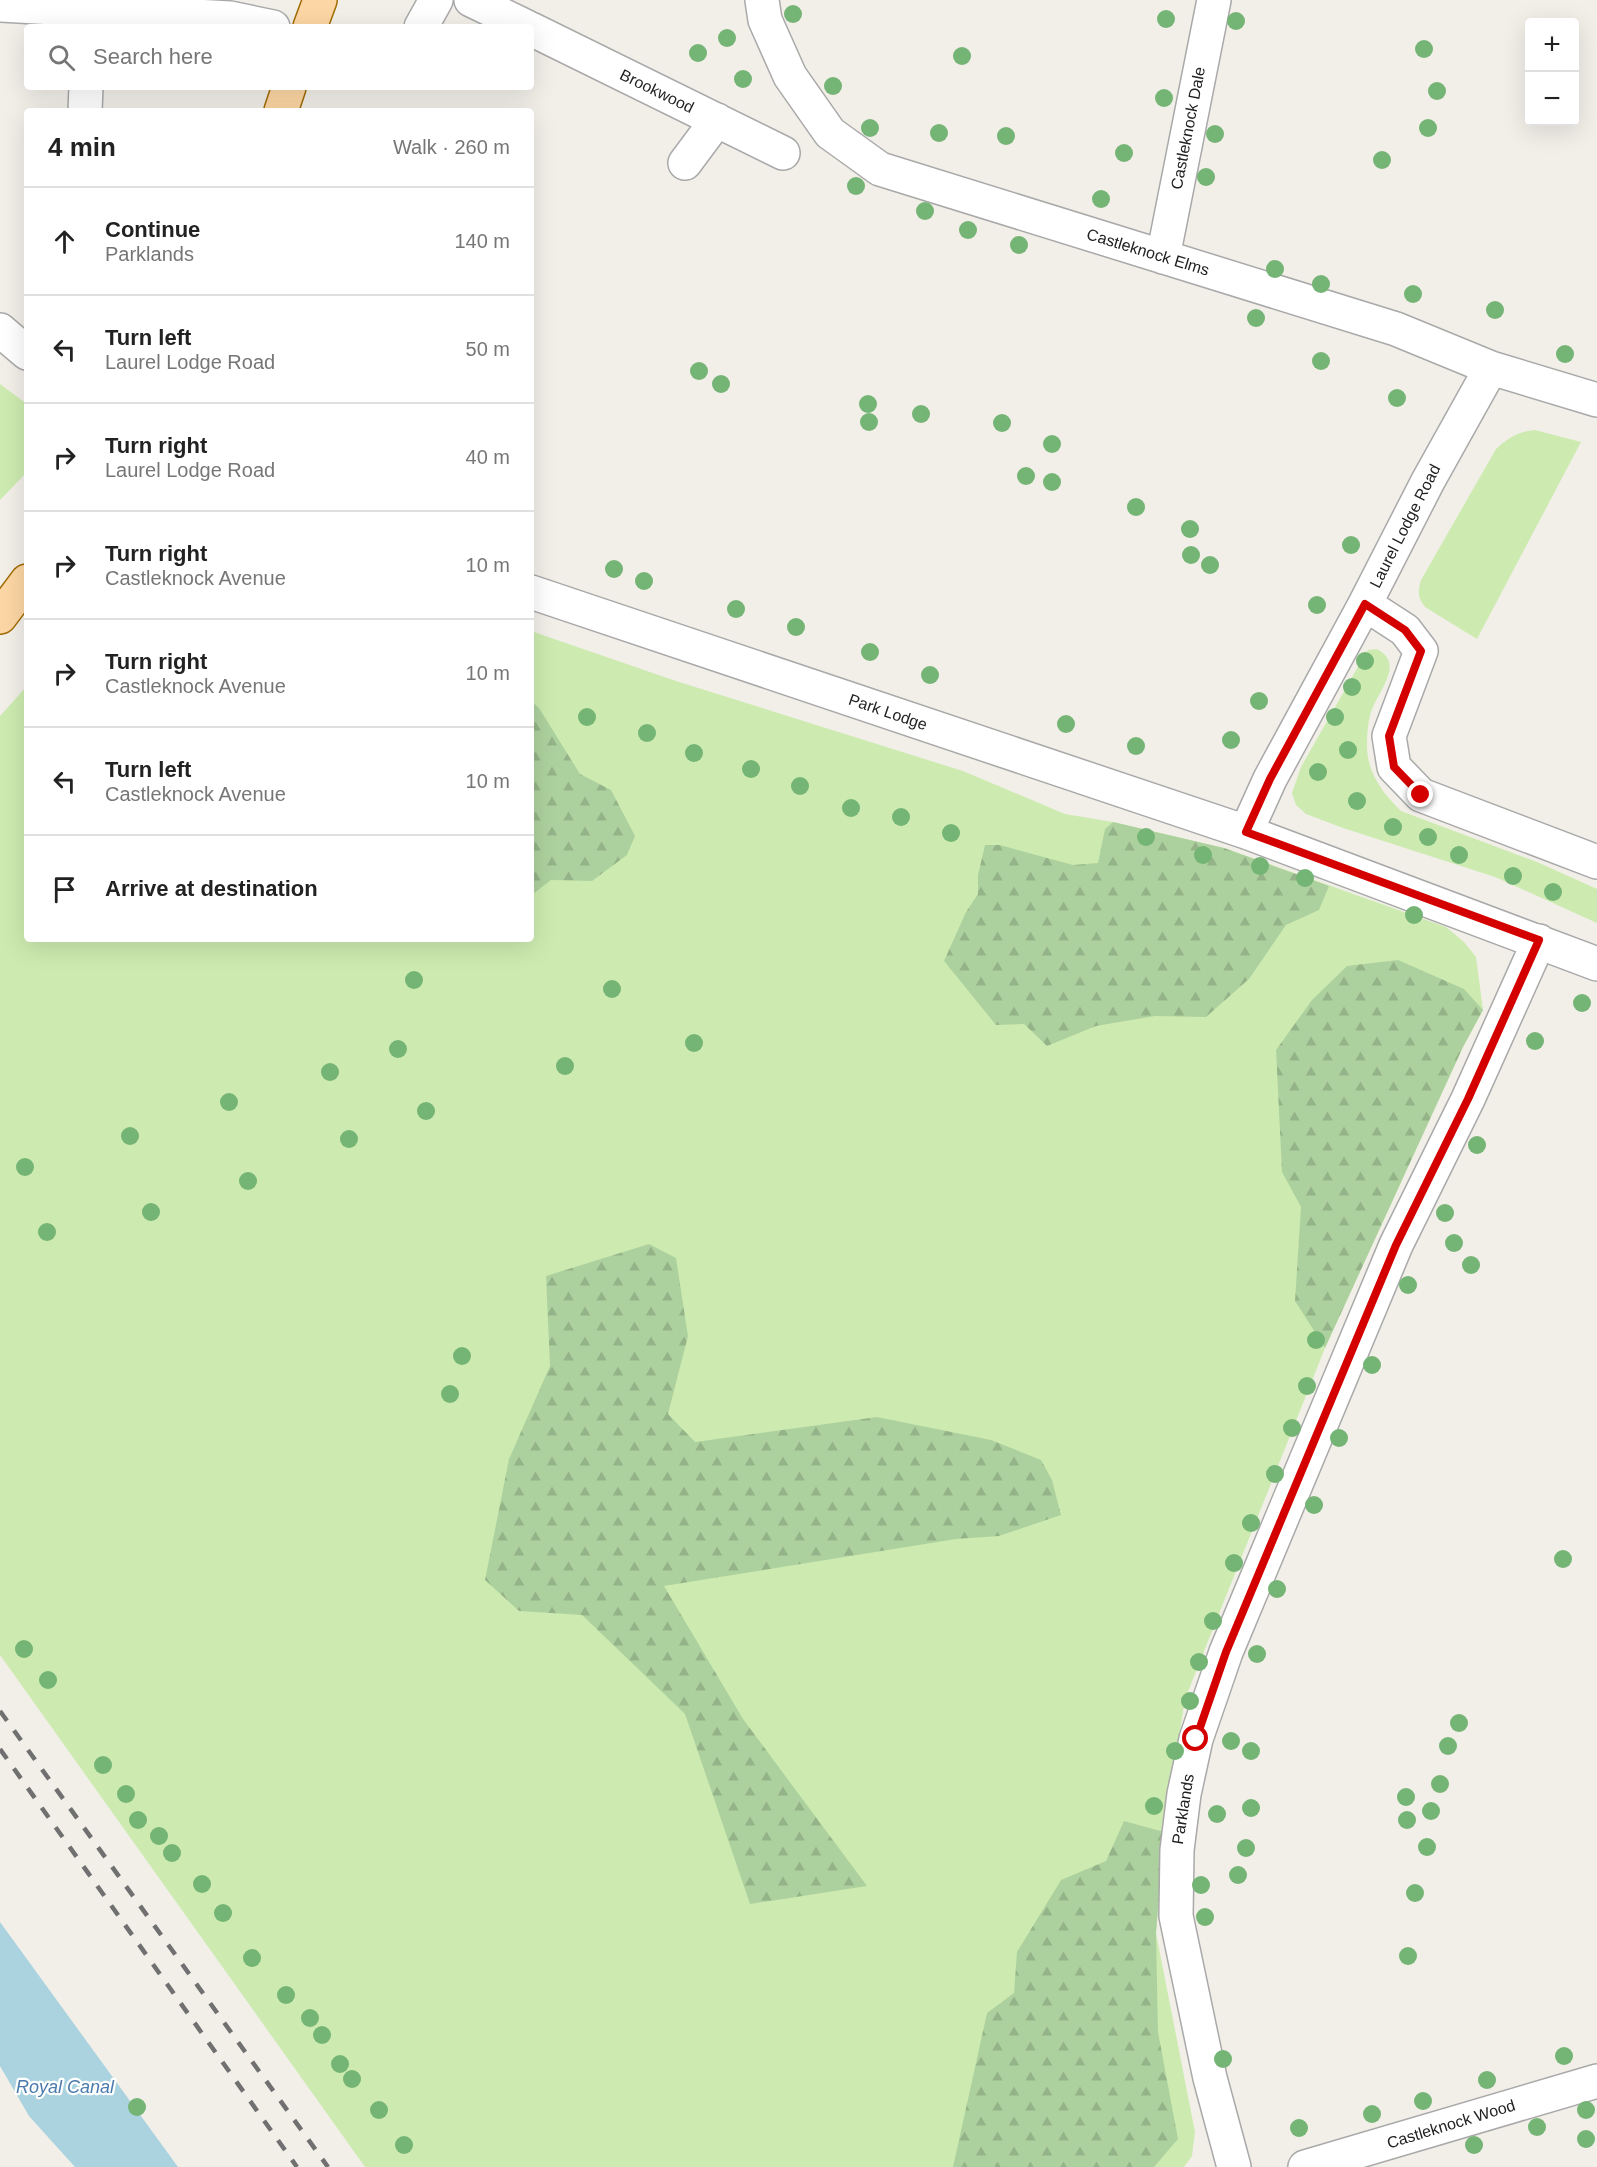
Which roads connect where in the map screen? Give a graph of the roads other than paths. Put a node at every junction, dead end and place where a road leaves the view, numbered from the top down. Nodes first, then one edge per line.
1 (320, 0) edge
2 (436, 0) edge
3 (471, 0) edge
4 (1214, 0) edge
5 (0, 5) edge
6 (764, 10) edge
7 (86, 18) edge
8 (259, 24) edge
9 (311, 24) edge
10 (423, 24) edge
11 (521, 24) edge
12 (534, 30) edge
13 (86, 90) edge
14 (289, 90) edge
15 (86, 108) edge
16 (282, 108) edge
17 (717, 120) junction
18 (783, 153) dead end
19 (685, 163) dead end
20 (1163, 257) junction
21 (0, 330) edge
22 (24, 350) edge
23 (1491, 368) junction
24 (1597, 400) edge
25 (24, 585) edge
26 (534, 593) edge
27 (1365, 604) junction
28 (0, 617) edge
29 (1246, 832) junction
30 (1597, 862) edge
31 (1539, 940) junction
32 (1597, 964) edge
33 (1597, 2081) edge
34 (1234, 2167) edge
35 (1305, 2167) edge

1 - 9 main road
2 - 10 street
3 - 11 street, Brookwood
4 - 20 street, Castleknock Dale
5 - 7 street
6 - 20 street, Castleknock Elms
7 - 8 street
12 - 17 street, Brookwood
13 - 15 street
14 - 16 main road
17 - 18 street, Brookwood
17 - 19 street
20 - 23 street, Castleknock Elms
21 - 22 street
23 - 24 street, Castleknock Elms
23 - 27 street, Laurel Lodge Road
25 - 28 main road
26 - 29 street, Park Lodge
27 - 29 street, Laurel Lodge Road
27 - 30 street
29 - 31 street
31 - 32 street
31 - 34 street, Parklands
33 - 35 street, Castleknock Wood

